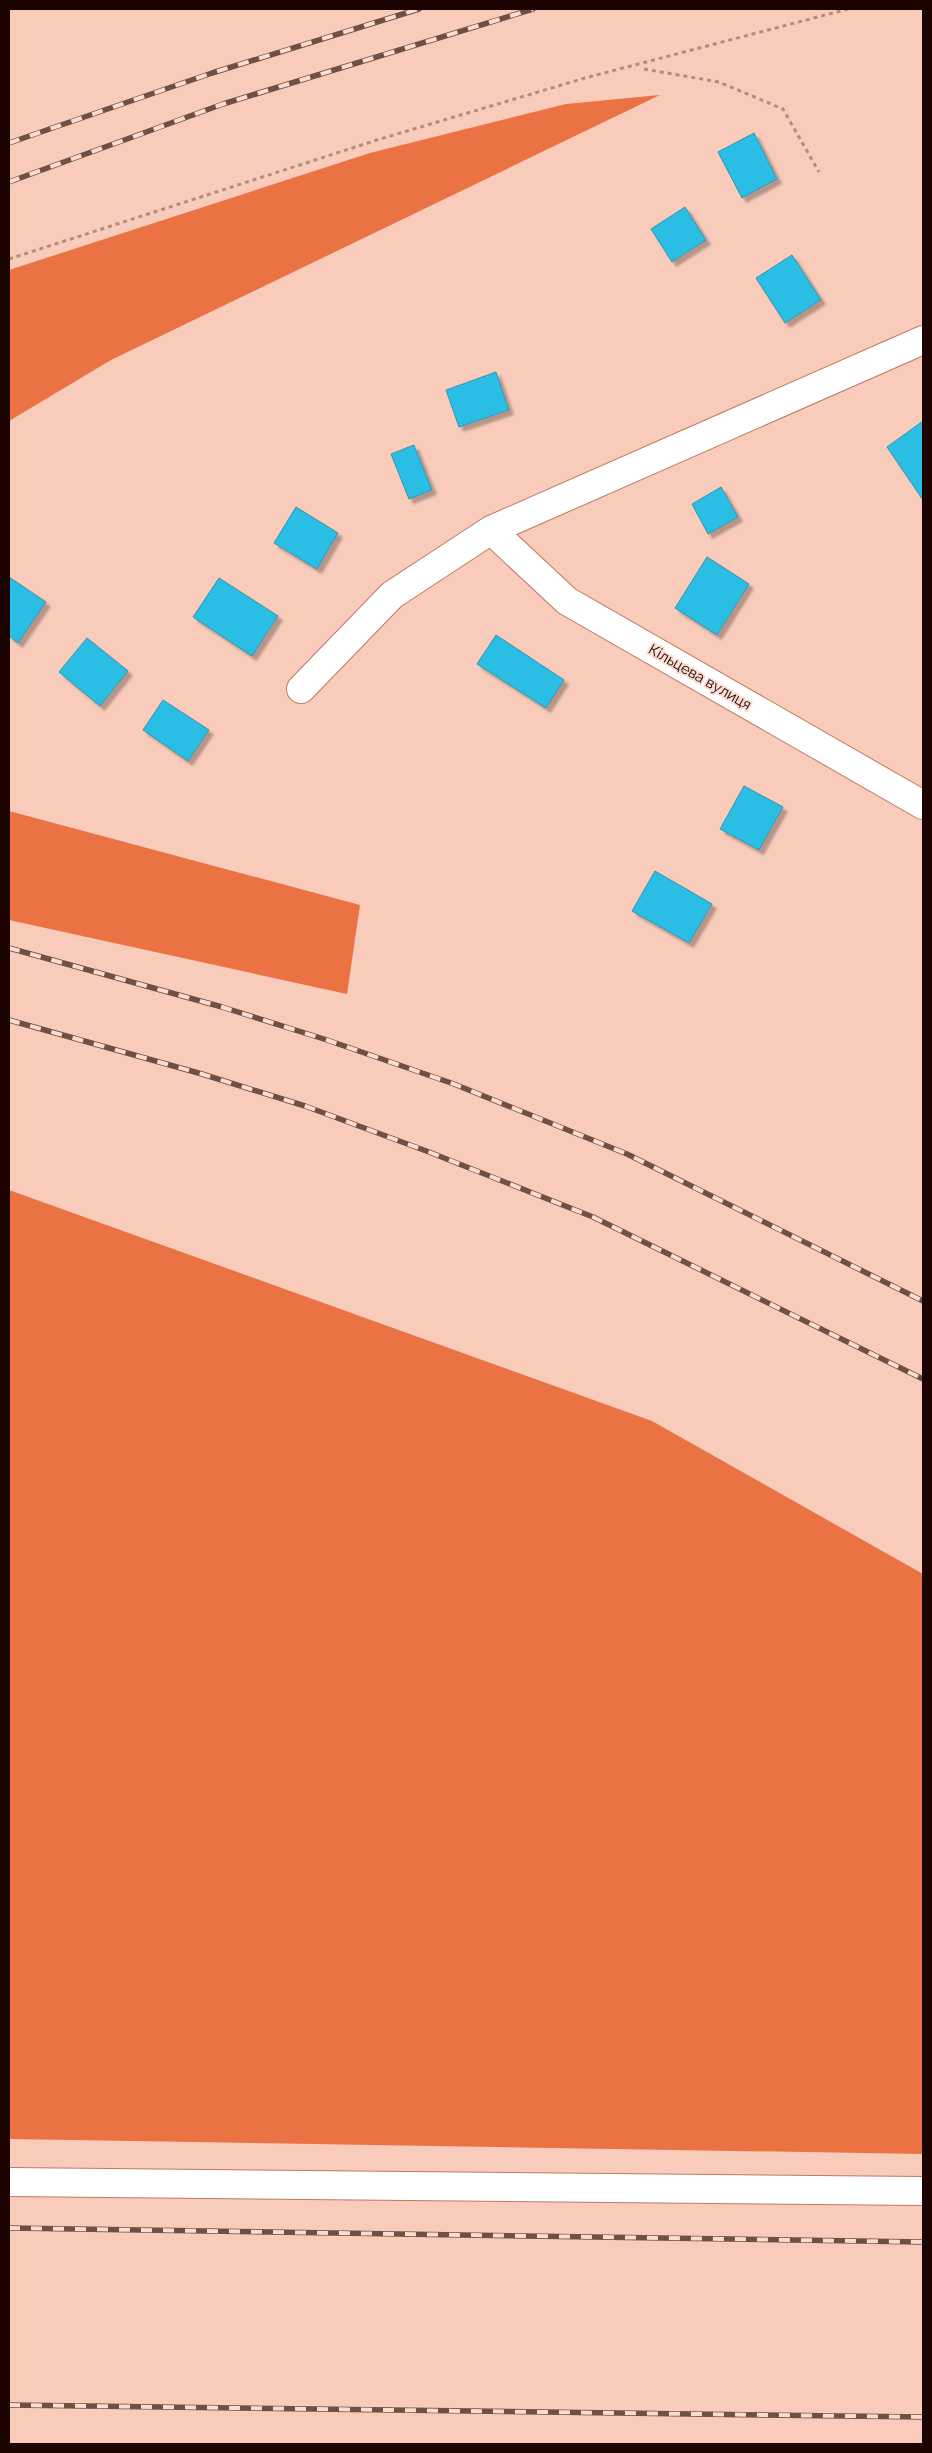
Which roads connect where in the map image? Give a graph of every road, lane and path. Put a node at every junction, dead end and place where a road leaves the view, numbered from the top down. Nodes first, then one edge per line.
1 (848, 9) edge
2 (644, 69) dead end
3 (819, 172) dead end
4 (9, 260) edge
5 (923, 340) edge
6 (491, 530) junction
7 (301, 689) dead end
8 (923, 805) edge
9 (9, 2182) edge
10 (923, 2191) edge

1 - 4 path
2 - 3 path
5 - 6 street
6 - 7 street
6 - 8 street, Кільцева вулиця
9 - 10 street

